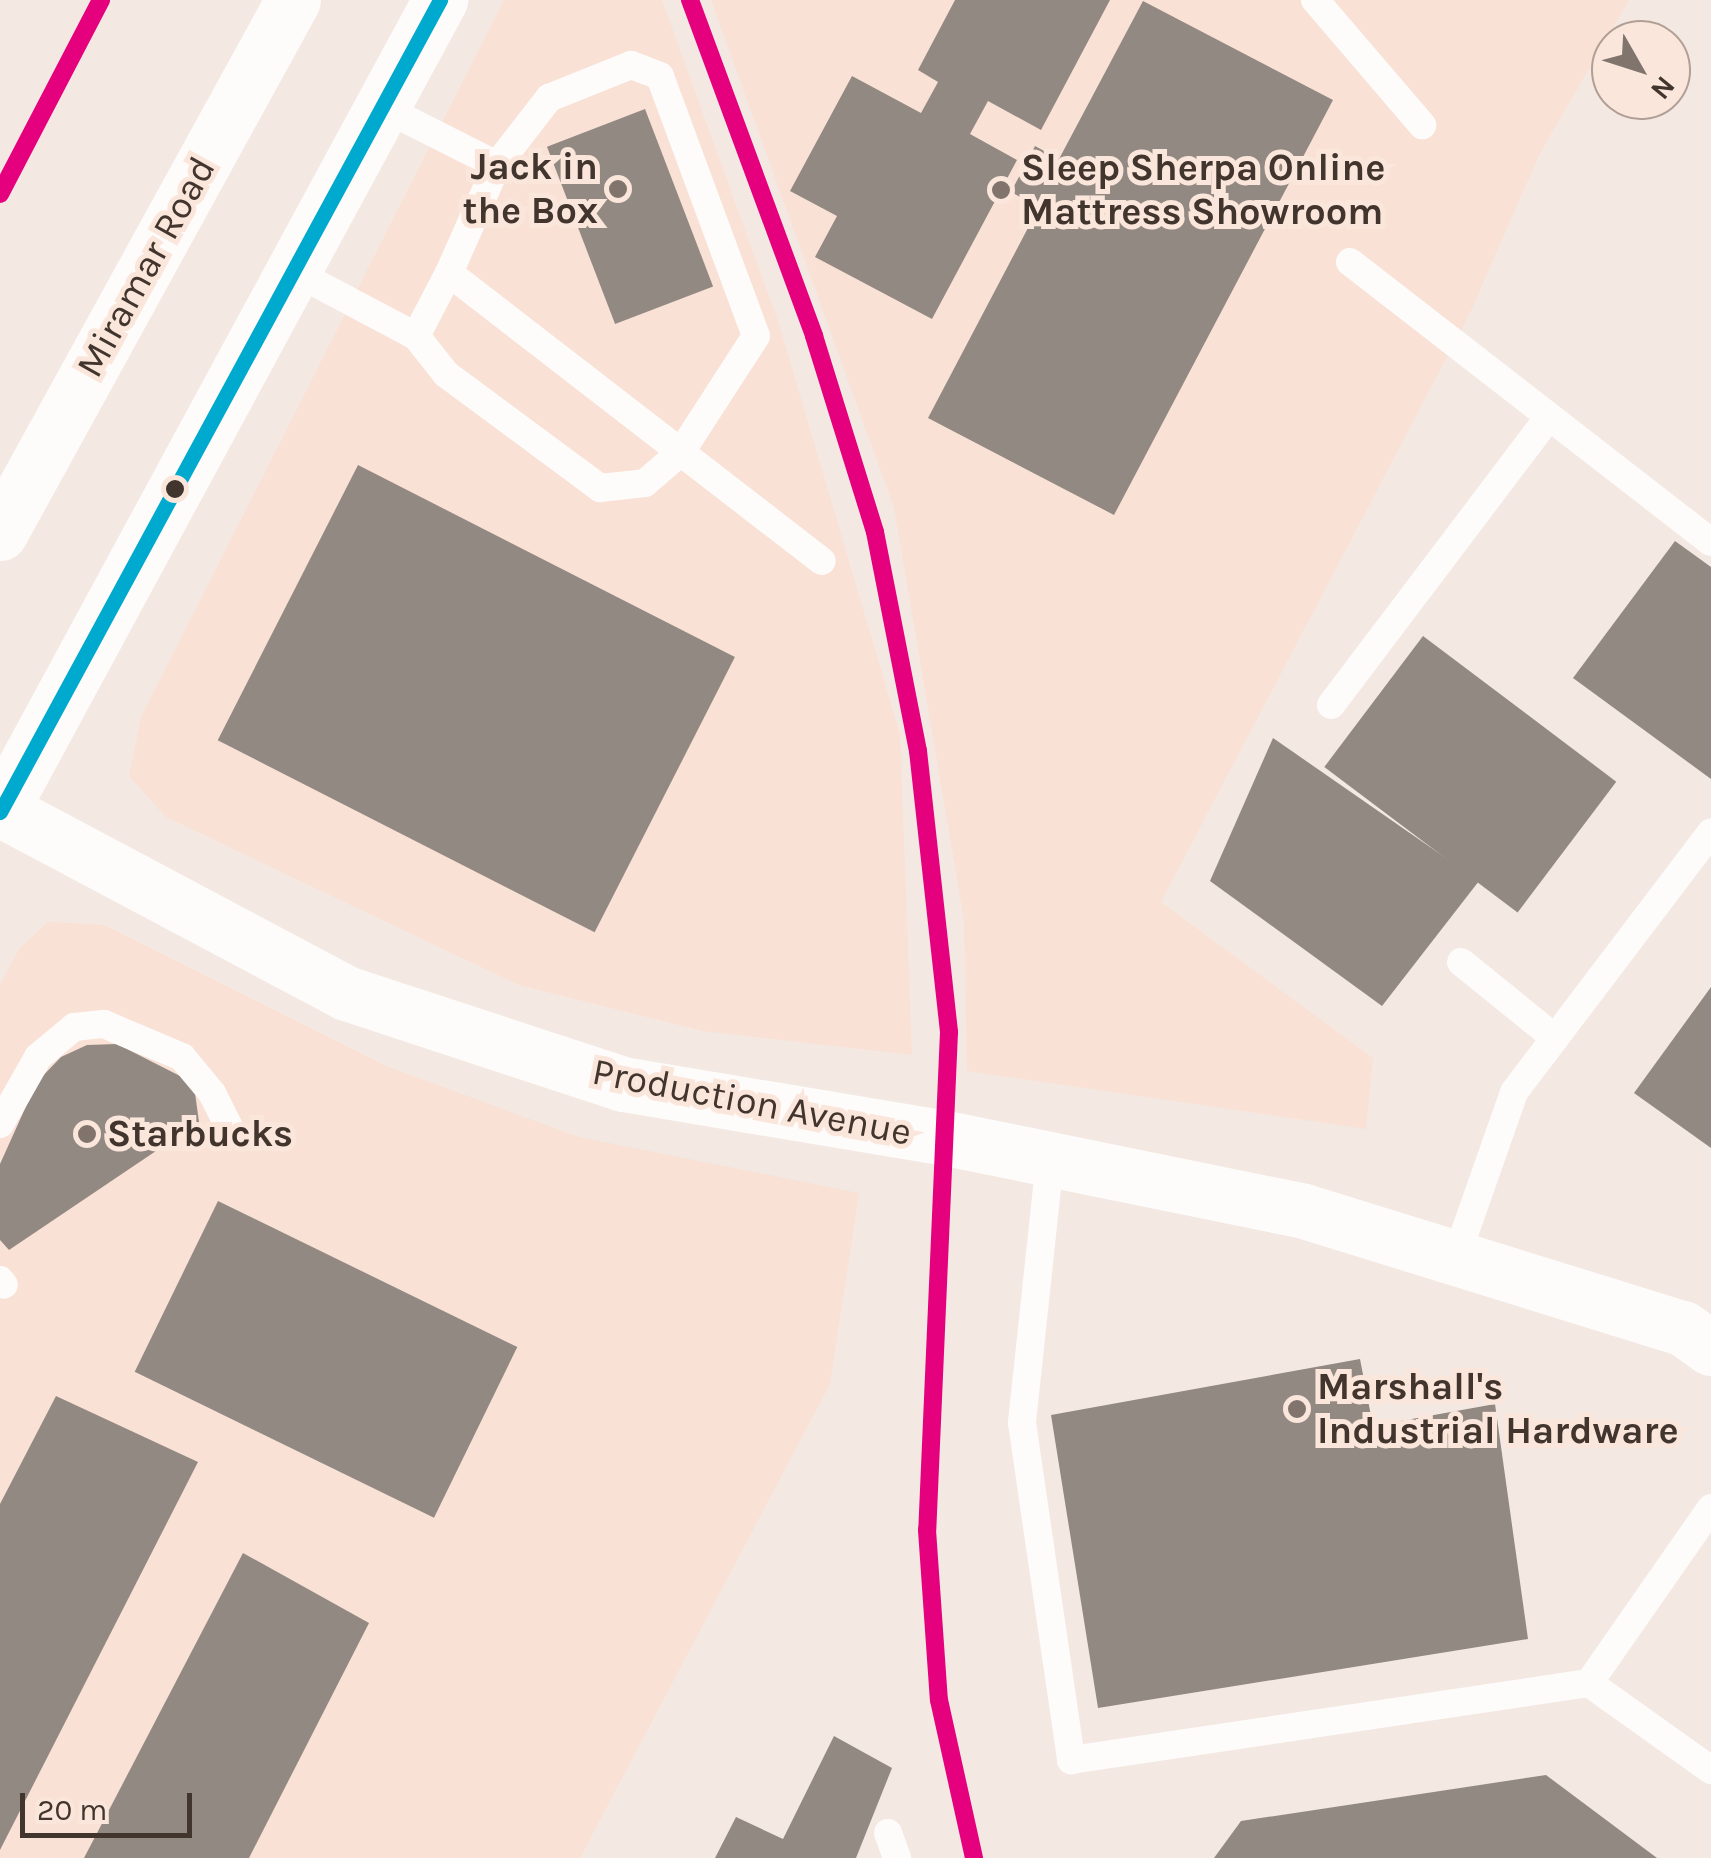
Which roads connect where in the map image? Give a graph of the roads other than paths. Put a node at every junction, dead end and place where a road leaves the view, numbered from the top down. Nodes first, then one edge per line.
1 (293, 0) edge
2 (440, 0) edge
3 (1316, 0) edge
4 (382, 107) junction
5 (1422, 124) dead end
6 (496, 165) junction
7 (1350, 262) dead end
8 (293, 271) junction
9 (449, 273) junction
10 (416, 336) junction
11 (1548, 418) junction
12 (680, 452) junction
13 (0, 534) edge
14 (1711, 542) edge
15 (822, 562) dead end
16 (1332, 705) dead end
17 (0, 810) edge
18 (1711, 832) edge
19 (1461, 962) dead end
20 (1555, 1038) junction
21 (0, 1124) edge
22 (230, 1129) dead end
23 (1050, 1160) junction
24 (1455, 1260) junction
25 (1711, 1348) edge
26 (1711, 1508) edge
27 (1589, 1684) junction
28 (1711, 1770) edge

1 - 13 street, Miramar Road
2 - 4 street
3 - 5 lane
4 - 6 lane
4 - 8 street
6 - 9 lane
6 - 12 lane
7 - 11 lane
8 - 10 lane
8 - 17 street
9 - 10 lane
9 - 12 lane
10 - 12 lane
11 - 14 lane
11 - 16 lane
12 - 15 lane
17 - 23 street, Production Avenue
18 - 20 lane
19 - 20 lane
20 - 24 lane
21 - 22 lane
23 - 24 street, Production Avenue
23 - 27 lane
24 - 25 street, Production Avenue
26 - 27 lane
27 - 28 lane

